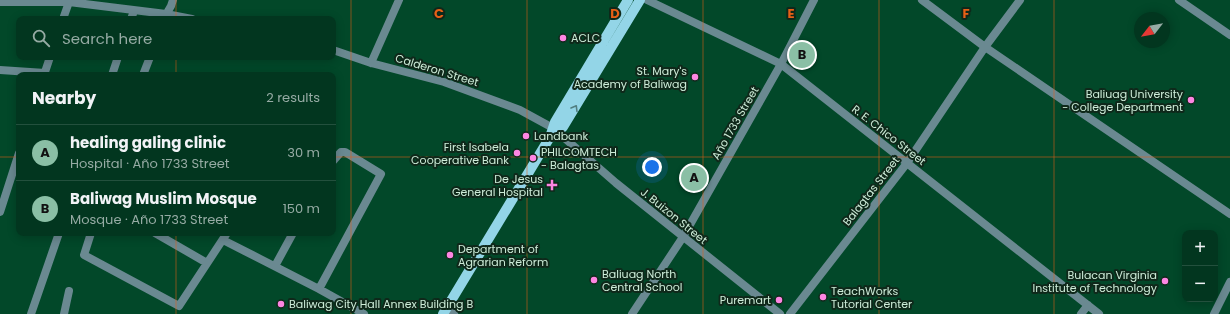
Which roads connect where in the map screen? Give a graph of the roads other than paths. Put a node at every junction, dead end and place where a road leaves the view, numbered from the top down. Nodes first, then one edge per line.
1 (173, 0) edge
2 (399, 0) edge
3 (628, 0) edge
4 (640, 0) edge
5 (647, 0) edge
6 (814, 0) edge
7 (922, 0) edge
8 (1020, 0) edge
9 (1179, 0) edge
10 (0, 1) edge
11 (69, 2) junction
12 (134, 10) junction
13 (64, 16) edge
14 (132, 16) edge
15 (165, 16) edge
16 (1230, 35) edge
17 (985, 47) junction
18 (336, 51) edge
19 (49, 60) edge
20 (117, 60) edge
21 (149, 60) edge
22 (371, 62) junction
23 (780, 64) junction
24 (0, 70) edge
25 (22, 72) edge
26 (45, 72) edge
27 (113, 72) edge
28 (145, 72) edge
29 (553, 132) junction
30 (336, 158) edge
31 (16, 162) edge
32 (908, 163) junction
33 (0, 212) edge
34 (1230, 214) edge
35 (58, 236) edge
36 (90, 236) edge
37 (160, 236) edge
38 (225, 236) edge
39 (291, 236) edge
40 (683, 237) junction
41 (207, 263) junction
42 (274, 266) junction
43 (1230, 282) edge
44 (319, 289) junction
45 (69, 291) dead end
46 (1088, 305) junction
47 (448, 312) edge
48 (66, 313) edge
49 (31, 314) edge
50 (364, 314) edge
51 (632, 314) edge
52 (780, 314) edge
53 (790, 314) edge
54 (1081, 314) edge
55 (1099, 314) edge
56 (1214, 314) edge

1 - 15 street
2 - 22 street
3 - 29 main road
29 -> 4 main road
5 - 23 street, R. E. Chico Street
6 - 23 street, Año 1733 Street
7 - 17 street
8 - 17 street, Balagtas Street
9 - 16 street
10 - 11 street
11 - 12 street
11 - 13 street
12 - 14 street
12 - 15 street
17 - 32 street, Balagtas Street
17 - 34 street
18 - 22 street, Calderon Street
19 - 26 street
20 - 27 street
21 - 28 street
22 - 29 street, Calderon Street
23 - 32 street, R. E. Chico Street
23 - 40 street, Año 1733 Street
24 - 25 street
29 - 40 street, J. Buizon Street
29 - 47 main road
30 - 44 street
31 - 33 street
32 - 46 street, R. E. Chico Street
32 - 53 street, Balagtas Street
35 - 49 street
36 - 41 street
37 - 41 street
38 - 41 street
38 - 42 street
39 - 42 street
40 - 51 street, Año 1733 Street
40 - 52 street, J. Buizon Street
42 - 44 street
43 - 56 street
44 - 50 street
45 - 48 street
46 - 54 street
46 - 55 street, R. E. Chico Street

